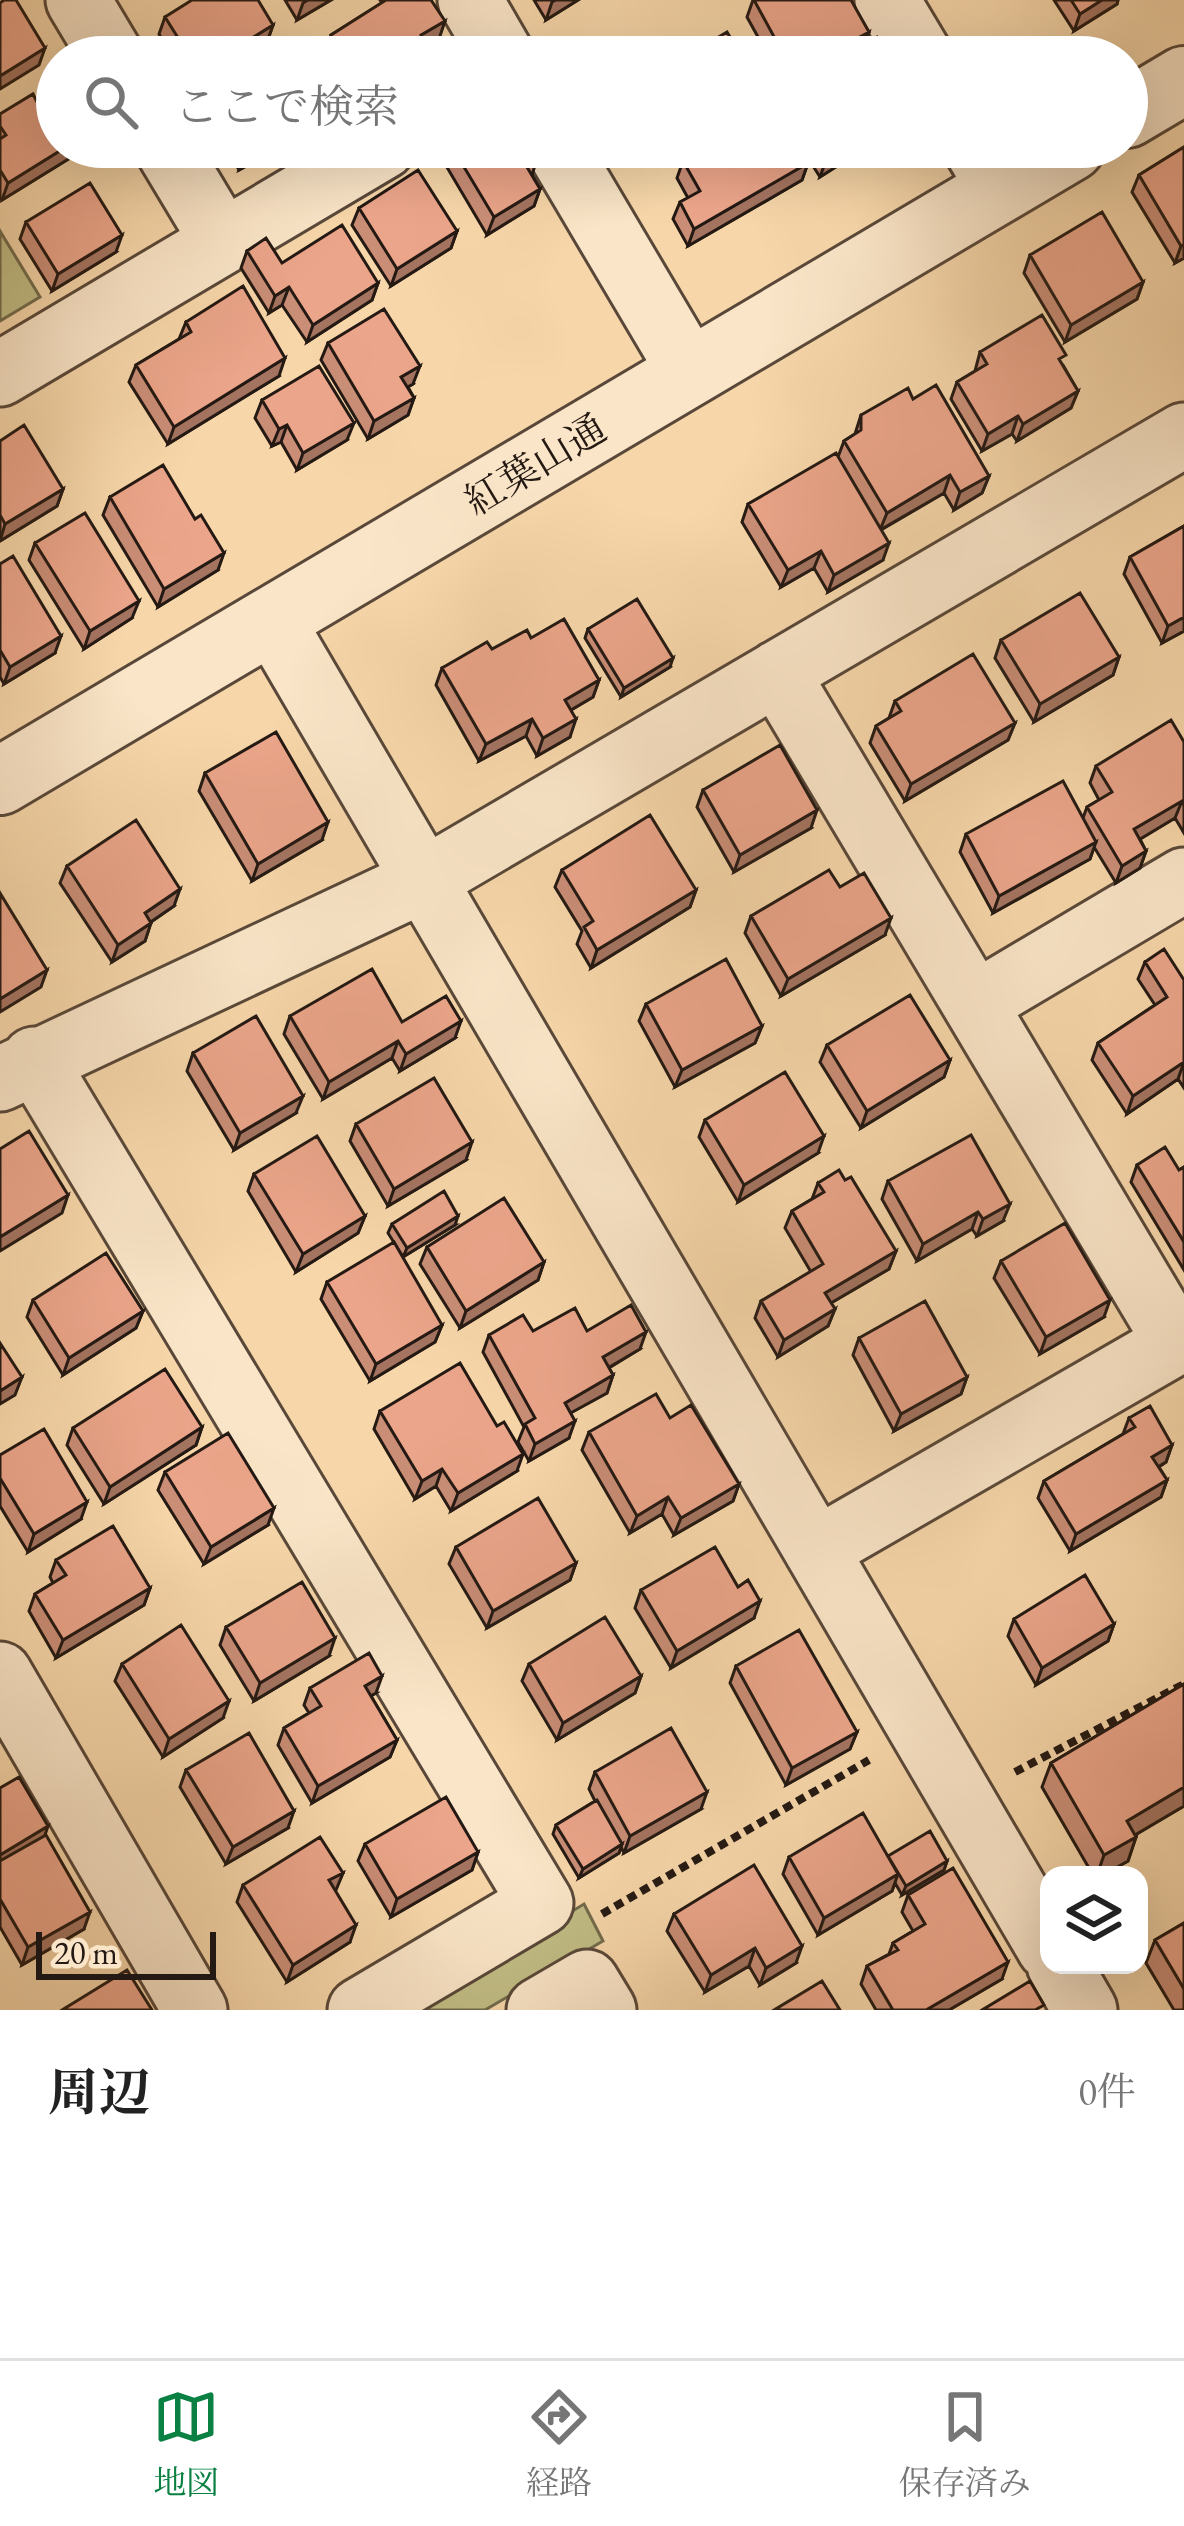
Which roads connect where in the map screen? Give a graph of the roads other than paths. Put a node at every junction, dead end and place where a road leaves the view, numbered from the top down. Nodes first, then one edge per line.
1 (78, 0) edge
2 (470, 0) edge
3 (887, 0) edge
4 (99, 36) edge
5 (491, 36) edge
6 (908, 36) edge
7 (1184, 80) edge
8 (1148, 101) edge
9 (179, 168) edge
10 (348, 168) edge
11 (569, 168) edge
12 (987, 168) edge
13 (223, 242) junction
14 (690, 372) junction
15 (0, 374) edge
16 (1184, 435) edge
17 (272, 620) junction
18 (777, 673) junction
19 (0, 781) edge
20 (424, 880) junction
21 (1184, 880) edge
22 (975, 1004) junction
23 (17, 1069) edge
24 (1180, 1340) edge
25 (816, 1550) junction
26 (0, 1674) edge
27 (1040, 1933) edge
28 (1064, 1974) edge
29 (195, 2010) edge
30 (360, 2010) edge
31 (539, 2010) edge
32 (604, 2010) edge
33 (1085, 2010) edge

1 - 4 street
2 - 5 street
3 - 6 street
7 - 8 street
9 - 13 street
10 - 13 street
11 - 14 street
12 - 14 street, 紅葉山通
13 - 15 street
14 - 17 street, 紅葉山通
16 - 18 street
17 - 19 street, 紅葉山通
17 - 20 street
18 - 20 street
18 - 22 street
20 - 23 street
20 - 25 street
21 - 22 street
22 - 24 street
23 - 30 street
24 - 25 street
25 - 27 street
26 - 29 street
28 - 33 street
31 - 32 street

